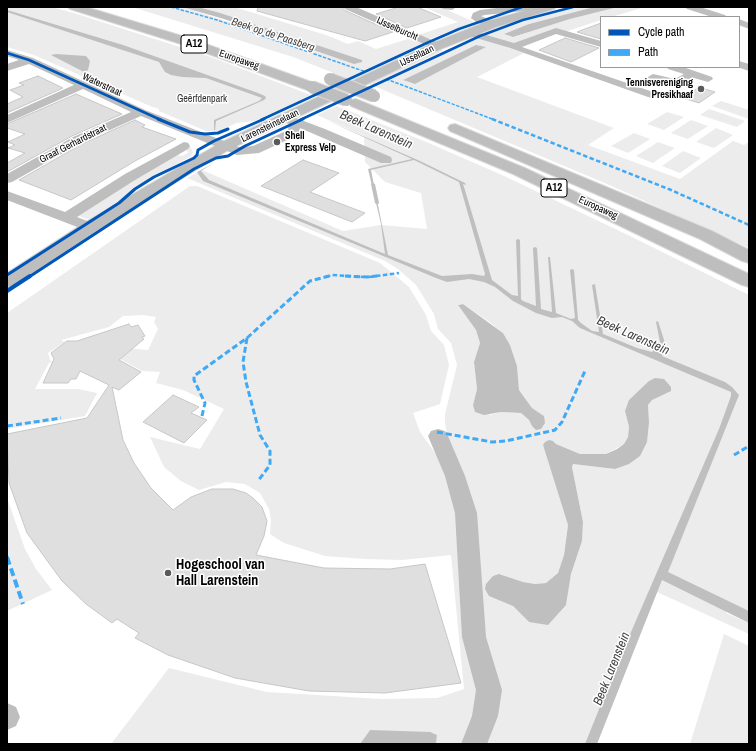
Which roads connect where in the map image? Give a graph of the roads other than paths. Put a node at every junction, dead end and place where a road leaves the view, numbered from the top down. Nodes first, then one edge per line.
1 (74, 7) edge
2 (108, 7) edge
3 (348, 7) edge
4 (533, 7) edge
5 (544, 7) edge
6 (550, 7) edge
7 (690, 7) edge
8 (713, 16) edge
9 (492, 24) junction
10 (469, 33) junction
11 (600, 44) edge
12 (436, 46) junction
13 (514, 46) junction
14 (246, 50) dead end
15 (7, 52) edge
16 (29, 60) junction
17 (7, 68) edge
18 (675, 68) edge
19 (693, 74) junction
20 (653, 77) dead end
21 (708, 79) dead end
22 (314, 80) junction
23 (84, 86) junction
24 (652, 95) dead end
25 (306, 108) joint
26 (141, 112) junction
27 (7, 119) edge
28 (290, 120) junction
29 (184, 146) dead end
30 (231, 148) junction
31 (386, 160) dead end
32 (7, 179) edge
33 (7, 195) edge
34 (66, 218) junction
35 (90, 227) junction
36 (749, 256) edge
37 (7, 281) edge
38 (749, 281) edge
39 (438, 436) dead end
40 (474, 744) edge

1 - 22 main road, Europaweg / A12
2 - 14 main road, Europaweg / A12
3 - 12 street, IJsselburcht
4 - 9 street
5 - 6 street, IJssellaan
6 - 9 main road, IJssellaan
7 - 8 street
9 - 10 main road, IJssellaan
10 - 12 main road, IJssellaan
10 - 13 street
11 - 13 street
12 - 25 main road, IJssellaan
13 - 24 street
15 - 16 street, Waterstraat
16 - 17 street
16 - 23 street, Waterstraat
18 - 19 street
19 - 20 street
19 - 21 street
22 - 36 main road, Europaweg / A12, bridge
22 - 38 main road, Europaweg / A12, bridge
23 - 26 street, Waterstraat
23 - 27 street
25 - 28 main road, Larensteinselaan
26 - 30 street, Waterstraat
26 - 32 street, Graaf Gerhardstraat
28 - 30 main road, Larensteinselaan
28 - 31 street
29 - 34 street
30 - 35 main road, Larensteinselaan
33 - 34 street
34 - 35 street
35 - 37 main road, Larensteinselaan
39 - 40 street

